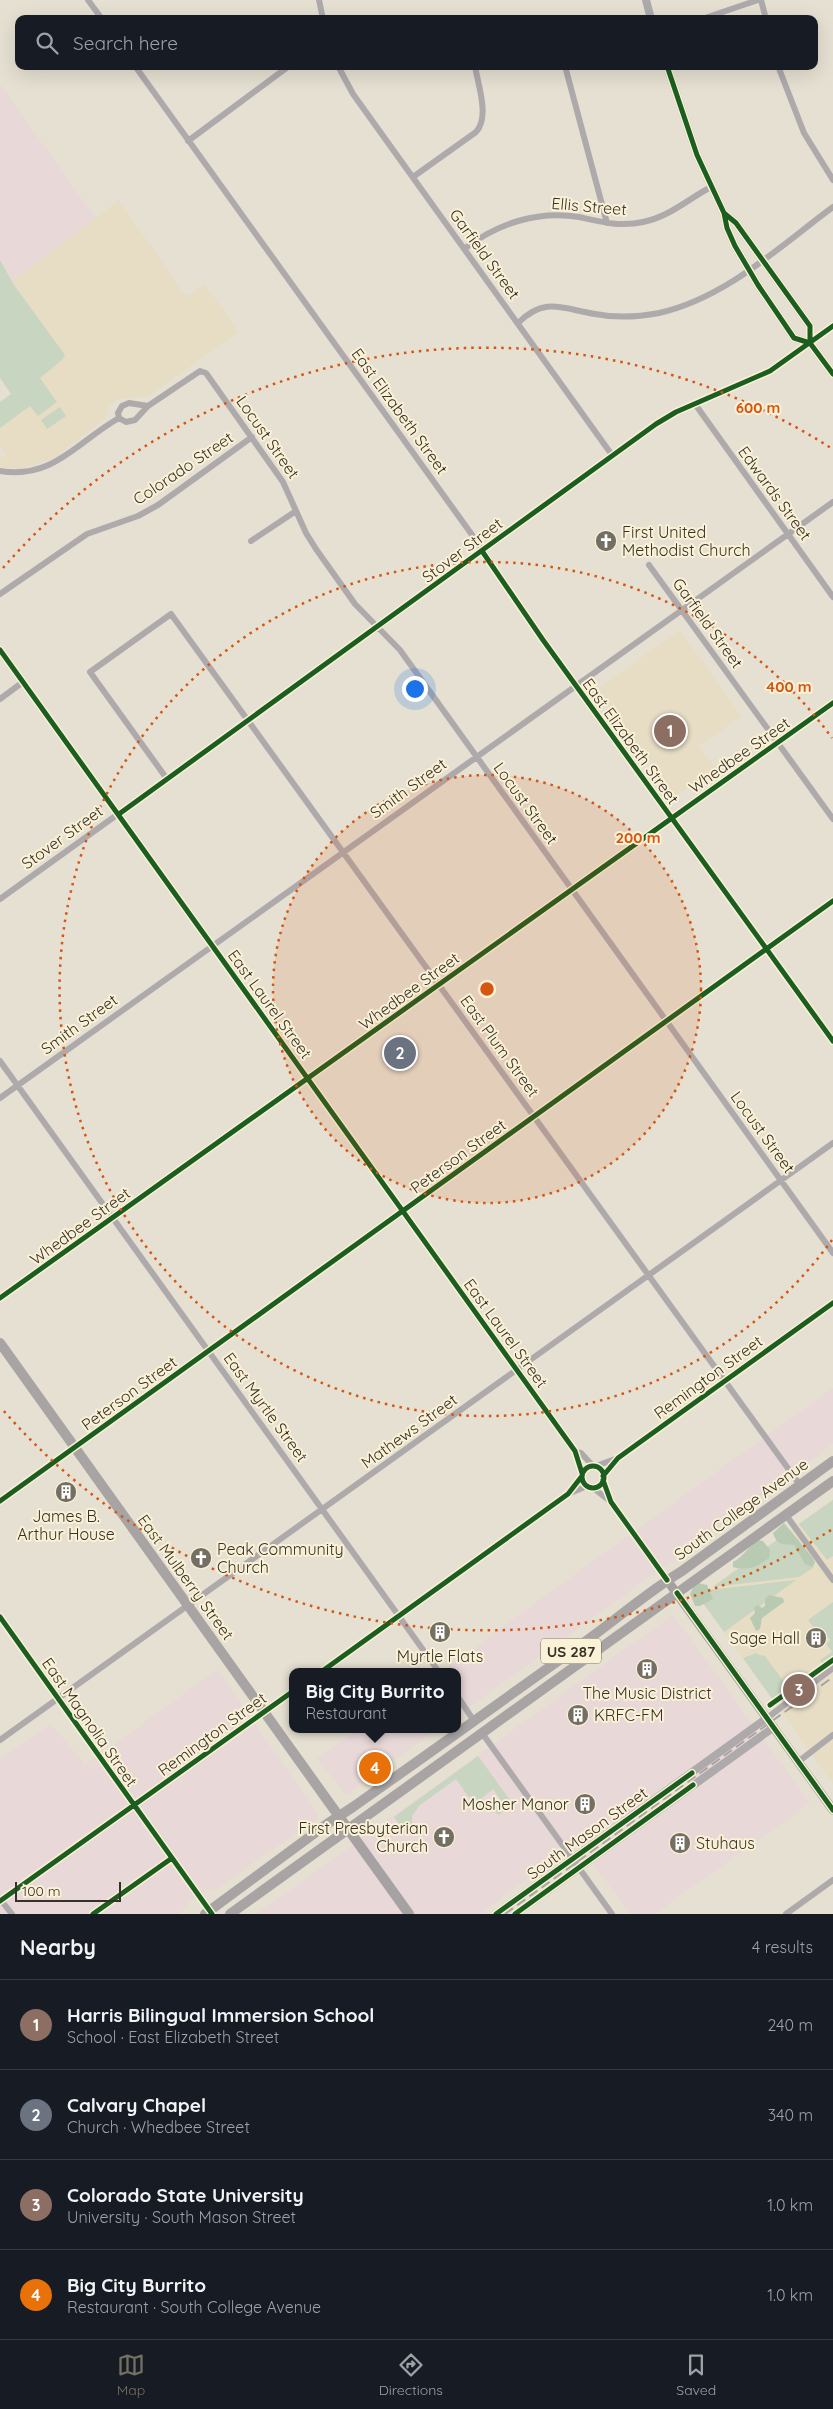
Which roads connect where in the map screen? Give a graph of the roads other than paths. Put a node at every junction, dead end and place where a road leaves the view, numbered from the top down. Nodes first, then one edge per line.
1 (88, 0) edge
2 (318, 0) edge
3 (646, 0) edge
4 (760, 0) edge
5 (99, 15) edge
6 (322, 15) edge
7 (651, 15) edge
8 (714, 15) edge
9 (765, 15) edge
10 (138, 70) edge
11 (285, 70) edge
12 (340, 70) edge
13 (477, 70) edge
14 (566, 70) edge
15 (668, 70) edge
16 (780, 70) edge
17 (188, 141) junction
18 (413, 177) junction
19 (833, 180) edge
20 (711, 187) junction
21 (833, 207) edge
22 (724, 213) junction
23 (607, 223) junction
24 (464, 249) junction
25 (762, 259) junction
26 (749, 269) junction
27 (518, 323) junction
28 (833, 326) edge
29 (810, 343) junction
30 (833, 374) edge
31 (695, 404) junction
32 (148, 406) junction
33 (119, 418) junction
34 (252, 437) junction
35 (612, 455) junction
36 (0, 471) edge
37 (833, 502) edge
38 (296, 511) junction
39 (788, 534) junction
40 (251, 541) dead end
41 (482, 551) junction
42 (649, 565) dead end
43 (0, 594) edge
44 (833, 597) edge
45 (680, 610) junction
46 (378, 628) junction
47 (0, 650) edge
48 (23, 682) junction
49 (576, 686) junction
50 (0, 699) edge
51 (833, 703) edge
52 (249, 720) junction
53 (777, 743) junction
54 (476, 756) junction
55 (167, 779) junction
56 (119, 814) junction
57 (671, 818) junction
58 (833, 819) edge
59 (344, 851) junction
60 (572, 889) junction
61 (0, 899) edge
62 (833, 901) edge
63 (213, 945) junction
64 (766, 949) junction
65 (439, 985) junction
66 (666, 1021) junction
67 (833, 1041) edge
68 (0, 1061) edge
69 (308, 1078) junction
70 (18, 1085) junction
71 (0, 1098) edge
72 (534, 1116) junction
73 (833, 1143) edge
74 (781, 1180) junction
75 (403, 1211) junction
76 (113, 1217) junction
77 (833, 1253) edge
78 (649, 1276) junction
79 (0, 1298) edge
80 (833, 1303) edge
81 (0, 1343) edge
82 (209, 1351) junction
83 (517, 1370) junction
84 (725, 1381) junction
85 (75, 1447) junction
86 (574, 1451) junction
87 (618, 1458) junction
88 (833, 1461) edge
89 (594, 1466) junction
90 (582, 1474) junction
91 (603, 1478) junction
92 (833, 1481) edge
93 (800, 1485) junction
94 (590, 1487) junction
95 (568, 1494) junction
96 (0, 1501) edge
97 (611, 1502) junction
98 (323, 1510) junction
99 (787, 1515) junction
100 (667, 1580) junction
101 (833, 1580) edge
102 (677, 1593) junction
103 (189, 1606) junction
104 (399, 1616) junction
105 (0, 1617) edge
106 (327, 1668) edge
107 (437, 1668) edge
108 (833, 1668) edge
109 (532, 1680) junction
110 (289, 1694) edge
111 (59, 1698) junction
112 (461, 1702) edge
113 (265, 1712) junction
114 (767, 1718) junction
115 (474, 1721) junction
116 (774, 1727) junction
117 (461, 1730) edge
118 (457, 1733) edge
119 (482, 1733) junction
120 (833, 1735) edge
121 (0, 1740) edge
122 (798, 1762) junction
123 (431, 1768) junction
124 (135, 1806) junction
125 (833, 1810) edge
126 (339, 1816) junction
127 (348, 1829) junction
128 (573, 1860) junction
129 (579, 1868) junction
130 (833, 1880) edge
131 (0, 1900) edge
132 (209, 1913) edge
133 (12, 1914) edge
134 (230, 1914) edge
135 (410, 1914) edge
136 (496, 1914) edge
137 (515, 1914) edge
138 (612, 1914) edge
139 (786, 1914) edge

1 - 5 street
2 - 6 street
3 - 7 street
4 - 8 street
4 - 9 street
10 - 17 street, East Elizabeth Street
11 - 17 street
12 - 18 street, Garfield Street
13 - 18 street
14 - 23 street
15 - 20 street
16 - 19 street
17 - 41 street, East Elizabeth Street
18 - 24 street, Garfield Street
20 - 22 street
20 - 23 street, Ellis Street
21 - 25 street
22 - 25 street
22 - 26 street
23 - 24 street, Ellis Street
24 - 27 street, Garfield Street
25 - 26 street
25 - 29 street
26 - 27 street
26 - 29 street
27 - 35 street, Garfield Street
28 - 29 street, Stover Street
29 - 30 street
29 - 31 street, Stover Street
31 - 35 street, Stover Street
31 - 39 street, Edwards Street
32 - 33 street
32 - 33 street
32 - 34 street, Locust Street
33 - 36 street
34 - 38 street, Locust Street
34 - 43 street, Colorado Street
35 - 41 street, Stover Street
37 - 39 street, Smith Street
38 - 40 street
38 - 46 street, Locust Street
39 - 44 street, Edwards Street
39 - 45 street, Smith Street
41 - 46 street, Stover Street
41 - 49 street, East Elizabeth Street
42 - 45 street, Garfield Street
45 - 49 street, Smith Street
45 - 53 street, Garfield Street
46 - 52 street, Stover Street
46 - 54 street, Locust Street
47 - 48 street, East Laurel Street
48 - 50 street
48 - 56 street, East Laurel Street
49 - 54 street, Smith Street
49 - 57 street, East Elizabeth Street
51 - 53 street, Whedbee Street
52 - 55 street, Stover Street
52 - 55 street, East Plum Street
52 - 59 street, East Plum Street
53 - 57 street, Whedbee Street
53 - 58 street, Garfield Street
54 - 59 street, Smith Street
54 - 60 street, Locust Street
55 - 56 street, Stover Street
56 - 61 street, Stover Street
56 - 63 street, East Laurel Street
57 - 60 street, Whedbee Street
57 - 64 street, East Elizabeth Street
59 - 63 street, Smith Street
59 - 65 street, East Plum Street
60 - 65 street, Whedbee Street
60 - 66 street, Locust Street
62 - 64 street, Peterson Street
63 - 69 street, East Laurel Street
63 - 70 street, Smith Street
64 - 66 street, Peterson Street
64 - 67 street, East Elizabeth Street
65 - 69 street, Whedbee Street
65 - 72 street, East Plum Street
66 - 72 street, Peterson Street
66 - 74 street, Locust Street
68 - 70 street, East Myrtle Street
69 - 75 street, East Laurel Street
69 - 76 street, Whedbee Street
70 - 71 street, Smith Street
70 - 76 street, East Myrtle Street
72 - 75 street, Peterson Street
72 - 78 street, East Plum Street
73 - 74 street, Mathews Street
74 - 77 street, Locust Street
74 - 78 street, Mathews Street
75 - 82 street, Peterson Street
75 - 83 street, East Laurel Street
76 - 79 street, Whedbee Street
76 - 82 street, East Myrtle Street
78 - 83 street, Mathews Street
78 - 84 street, East Plum Street
80 - 84 street, Remington Street
81 - 85 highway, East Mulberry Street
82 - 85 street, Peterson Street
82 - 98 street, East Myrtle Street
83 - 86 street, East Laurel Street
83 - 98 street, Mathews Street
84 - 87 street, Remington Street
84 - 93 street, East Plum Street
85 - 96 street, Peterson Street
85 - 103 highway, East Mulberry Street
86 - 89 street, East Laurel Street
86 - 90 street, East Laurel Street
87 - 89 street, Remington Street
87 - 91 street, Remington Street
88 - 93 highway, South College Avenue / US 287
89 - 90 street
89 - 91 street
90 - 94 street
90 - 95 street
91 - 94 street
91 - 97 street
92 - 99 highway, South College Avenue / US 287
93 - 99 highway
93 - 100 highway, South College Avenue / US 287
94 - 95 street
94 - 97 street
95 - 104 street
97 - 100 street
98 - 103 street, Mathews Street
98 - 104 street, East Myrtle Street
99 - 101 street
99 - 102 highway, South College Avenue / US 287
100 - 102 main road
100 - 109 highway, South College Avenue / US 287
102 - 114 main road
102 - 119 highway, South College Avenue / US 287
103 - 111 street, Mathews Street
103 - 113 highway, East Mulberry Street
104 - 106 street
104 - 107 street, East Myrtle Street
105 - 111 street, East Magnolia Street
108 - 114 street, South Mason Street
109 - 115 highway, South College Avenue / US 287
109 - 119 highway
110 - 113 street, Remington Street
111 - 121 street, Mathews Street
111 - 124 street, East Magnolia Street
112 - 115 street
113 - 124 street, Remington Street
113 - 126 highway, East Mulberry Street
114 - 116 main road
114 - 128 street, South Mason Street
115 - 117 highway, South College Avenue / US 287
115 - 123 highway
116 - 122 main road
116 - 129 street, South Mason Street
118 - 126 highway, South College Avenue / US 287
119 - 123 highway, South College Avenue / US 287
119 - 128 street
120 - 122 street
122 - 125 main road
123 - 127 highway, South College Avenue / US 287
124 - 131 street, Remington Street
124 - 132 street, East Magnolia Street
126 - 127 highway, East Mulberry Street
126 - 132 highway, South College Avenue / US 287
127 - 134 highway, South College Avenue / US 287
127 - 135 main road
128 - 129 street
128 - 136 street, South Mason Street
129 - 137 street, South Mason Street
129 - 138 street
130 - 139 street
131 - 133 street

